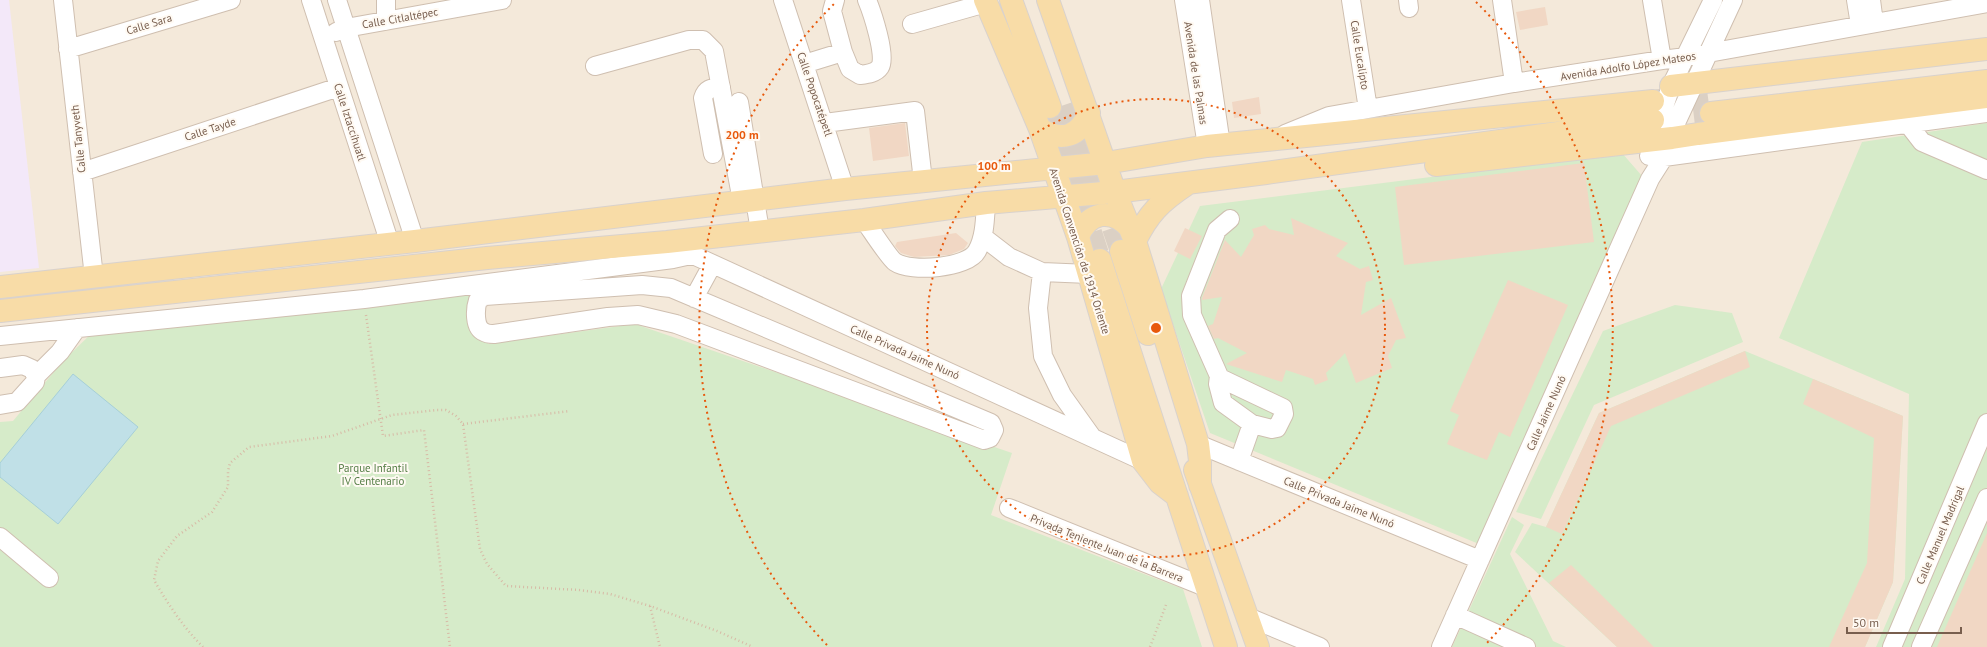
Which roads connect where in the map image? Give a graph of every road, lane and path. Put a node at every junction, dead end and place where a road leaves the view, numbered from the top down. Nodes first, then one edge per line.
1 (63, 0) edge
2 (231, 0) edge
3 (311, 0) edge
4 (337, 0) edge
5 (386, 0) edge
6 (783, 0) edge
7 (835, 0) edge
8 (868, 0) edge
9 (1011, 0) edge
10 (1035, 0) edge
11 (1048, 0) edge
12 (1184, 0) edge
13 (1200, 0) edge
14 (1351, 0) edge
15 (1502, 0) edge
16 (1652, 0) edge
17 (1713, 0) edge
18 (1733, 0) edge
19 (1856, 0) edge
20 (1871, 0) edge
21 (495, 1) edge
22 (986, 1) edge
23 (1978, 3) edge
24 (386, 21) junction
25 (912, 24) dead end
26 (1867, 24) junction
27 (346, 28) junction
28 (322, 36) junction
29 (68, 49) junction
30 (1987, 49) edge
31 (843, 52) junction
32 (1709, 53) junction
33 (1686, 57) junction
34 (1987, 58) edge
35 (1662, 60) junction
36 (804, 64) junction
37 (596, 66) dead end
38 (1987, 81) edge
39 (1514, 83) junction
40 (1671, 86) junction
41 (339, 87) junction
42 (721, 87) junction
43 (1707, 97) junction
44 (1987, 97) edge
45 (739, 102) dead end
46 (1368, 110) junction
47 (1089, 114) junction
48 (1987, 114) edge
49 (825, 123) junction
50 (1908, 124) junction
51 (1040, 129) junction
52 (1657, 135) junction
53 (1271, 139) junction
54 (1214, 146) junction
55 (713, 154) dead end
56 (1106, 163) junction
57 (1054, 168) junction
58 (1987, 170) edge
59 (82, 172) junction
60 (924, 181) junction
61 (1189, 183) junction
62 (845, 189) junction
63 (1115, 192) junction
64 (1063, 195) junction
65 (749, 200) junction
66 (986, 203) junction
67 (1230, 219) dead end
68 (864, 220) junction
69 (760, 231) junction
70 (983, 237) junction
71 (1078, 237) junction
72 (1129, 240) junction
73 (414, 241) junction
74 (667, 242) junction
75 (390, 244) junction
76 (691, 255) junction
77 (438, 264) junction
78 (712, 265) junction
79 (1094, 265) junction
80 (1042, 272) junction
81 (94, 277) junction
82 (0, 287) edge
83 (441, 289) junction
84 (694, 298) junction
85 (364, 299) junction
86 (0, 311) edge
87 (77, 328) junction
88 (0, 336) edge
89 (0, 368) edge
90 (36, 376) junction
91 (1220, 378) junction
92 (0, 406) edge
93 (570, 411) dead end
94 (380, 418) junction
95 (1987, 423) edge
96 (463, 424) junction
97 (1252, 424) junction
98 (1092, 437) junction
99 (1198, 444) junction
100 (1143, 461) junction
101 (1240, 461) junction
102 (1200, 485) junction
103 (1177, 496) junction
104 (1987, 498) edge
105 (1009, 508) dead end
106 (0, 537) edge
107 (1480, 560) junction
108 (49, 578) dead end
109 (1205, 587) junction
110 (1166, 605) dead end
111 (650, 606) junction
112 (1456, 615) junction
113 (1248, 618) junction
114 (203, 647) edge
115 (450, 647) edge
116 (660, 647) edge
117 (753, 647) edge
118 (1150, 647) edge
119 (1226, 647) edge
120 (1258, 647) edge
121 (1320, 647) edge
122 (1442, 647) edge
123 (1526, 647) edge
124 (1892, 647) edge
125 (1921, 647) edge

1 - 29 street, Calle Tanyveth
2 - 29 street, Calle Sara
3 - 28 street, Calle Iztaccíhuatl
4 - 27 street
5 - 24 street
6 - 36 street, Calle Popocatépetl
7 - 31 street
8 - 31 street
9 - 10 main road
11 - 47 main road
12 - 54 street, Avenida de las Palmas
13 - 54 street, Avenida de las Palmas
14 - 46 street, Calle Eucalipto
15 - 39 street
16 - 35 street
17 - 33 street, Calle Jaime Nunó
18 - 32 street, Calle Jaime Nunó
19 - 26 street
20 - 26 street
21 - 24 street, Calle Citlaltépec
22 - 25 street
22 - 51 main road, Avenida Convención de 1914 Oriente
23 - 26 street, Avenida Adolfo López Mateos
24 - 27 street, Calle Citlaltépec
26 - 32 street, Avenida Adolfo López Mateos
27 - 28 street, Calle Citlaltépec
27 - 73 street
28 - 41 street, Calle Iztaccíhuatl
29 - 59 street, Calle Tanyveth
30 - 43 main road
31 - 36 street
32 - 33 street, Avenida Adolfo López Mateos
32 - 43 street, Calle Jaime Nunó
33 - 35 street, Avenida Adolfo López Mateos
33 - 40 street, Calle Jaime Nunó
34 - 43 main road
35 - 39 street, Avenida Adolfo López Mateos
36 - 49 street, Calle Popocatépetl
37 - 42 street
38 - 43 main road
39 - 46 street, Avenida Adolfo López Mateos
40 - 43 main road
40 - 52 street, Calle Jaime Nunó
41 - 59 street, Calle Tayde
41 - 75 street, Calle Iztaccíhuatl
42 - 55 street
42 - 65 street
43 - 52 street, Calle Jaime Nunó
44 - 52 main road
45 - 65 street
46 - 53 street, Avenida Adolfo López Mateos
47 - 51 main road
47 - 56 main road
48 - 50 street
49 - 60 street
49 - 62 street, Calle Popocatépetl
50 - 52 street
50 - 58 street
51 - 57 main road, Avenida Convención de 1914 Oriente
52 - 53 main road
52 - 61 main road
52 - 107 street, Calle Jaime Nunó
53 - 54 main road
54 - 56 main road
56 - 57 main road
56 - 63 main road
57 - 60 main road
57 - 64 main road, Avenida Convención de 1914 Oriente
59 - 81 street, Calle Tanyveth
60 - 62 main road
61 - 63 main road
61 - 72 main road
62 - 65 main road
63 - 64 main road
63 - 72 main road
64 - 66 main road
64 - 71 main road, Avenida Convención de 1914 Oriente
65 - 69 street
65 - 73 main road
66 - 68 main road
66 - 70 street
67 - 91 street
68 - 69 main road
68 - 70 street
69 - 74 main road
70 - 80 street
71 - 72 main road
71 - 79 main road, Avenida Convención de 1914 Oriente
72 - 99 main road
72 - 102 main road
73 - 75 main road
74 - 76 street, Calle Privada Jaime Nunó
74 - 77 main road
75 - 81 main road
76 - 78 street, Calle Privada Jaime Nunó
76 - 83 street
77 - 83 street
77 - 86 main road
78 - 84 street
78 - 98 street, Calle Privada Jaime Nunó
79 - 80 street
79 - 100 main road, Avenida Convención de 1914 Oriente
79 - 103 main road, Avenida Convención de 1914 Oriente
80 - 98 street
81 - 82 main road
83 - 85 street
84 - 84 street
85 - 87 street
85 - 94 path
87 - 88 street
87 - 90 street
89 - 90 street
90 - 92 street
91 - 97 street
91 - 97 street
93 - 96 path
94 - 96 path
94 - 114 path
94 - 115 path
95 - 124 street, Calle Manuel Madrigal
96 - 111 path
97 - 101 street
98 - 100 street, Calle Privada Jaime Nunó
99 - 101 street, Calle Privada Jaime Nunó
99 - 102 main road
100 - 103 main road, Avenida Convención de 1914 Oriente
101 - 107 street, Calle Privada Jaime Nunó
102 - 113 main road
103 - 109 main road, Avenida Convención de 1914 Oriente
104 - 125 street
105 - 109 street, Privada Teniente Juan de la Barrera
106 - 108 street
107 - 112 street, Calle Jaime Nunó
109 - 119 main road, Avenida Convención de 1914 Oriente
110 - 118 path
111 - 116 path
111 - 117 path
112 - 122 street, Calle Jaime Nunó
112 - 123 street
113 - 120 main road
113 - 121 street

